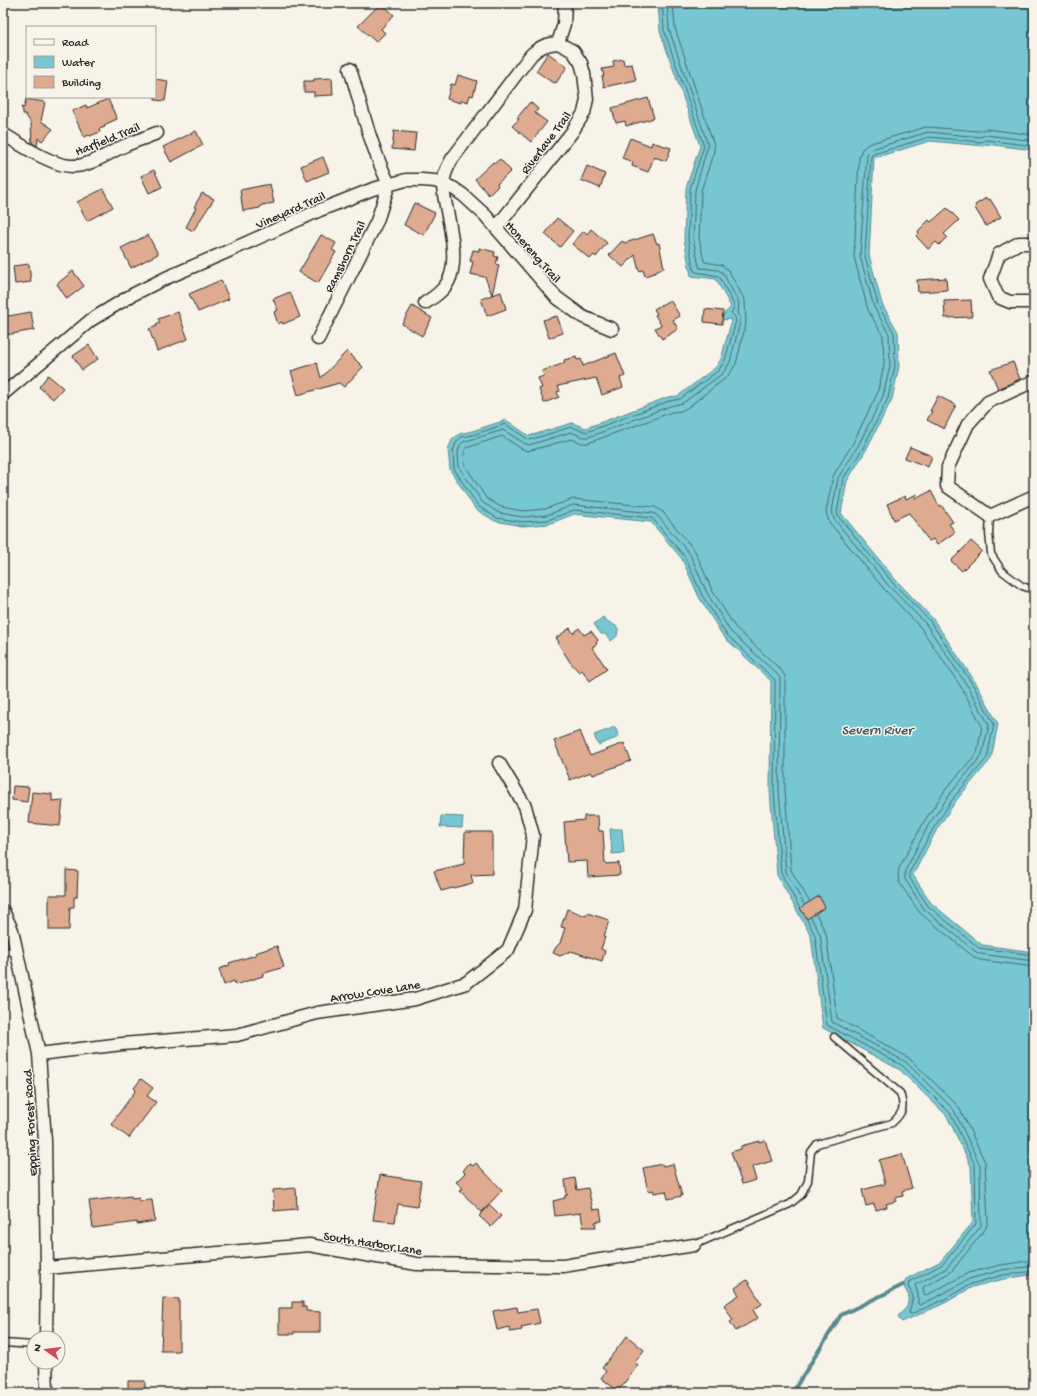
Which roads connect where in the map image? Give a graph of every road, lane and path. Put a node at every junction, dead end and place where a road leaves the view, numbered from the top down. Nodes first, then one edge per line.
1 (565, 3) edge
2 (558, 43) junction
3 (350, 69) dead end
4 (157, 133) dead end
5 (3, 134) edge
6 (442, 183) junction
7 (389, 184) junction
8 (496, 228) junction
9 (1034, 243) edge
10 (1034, 302) edge
11 (425, 303) dead end
12 (612, 329) dead end
13 (318, 339) dead end
14 (1034, 381) edge
15 (3, 394) edge
16 (1034, 496) edge
17 (990, 516) junction
18 (1034, 590) edge
19 (499, 764) dead end
20 (3, 910) edge
21 (3, 951) edge
22 (17, 952) junction
23 (834, 1037) dead end
24 (39, 1054) junction
25 (694, 1245) joint
26 (47, 1268) junction
27 (46, 1330) edge
28 (3, 1343) edge
29 (26, 1344) edge
30 (46, 1370) edge
31 (47, 1393) edge

1 - 2 street
2 - 6 street
2 - 8 street, Riverlave Trail
3 - 7 street
4 - 5 street, Harfield Trail
6 - 7 street, Vineyard Trail
6 - 8 street, Honereng Trail
6 - 11 street
7 - 13 street, Ramshorn Trail
7 - 15 street, Vineyard Trail
8 - 12 street, Honereng Trail
9 - 10 street
14 - 17 street
16 - 17 street
17 - 18 lane
19 - 24 street, Arrow Cove Lane
20 - 22 street, Epping Forest Road
21 - 22 lane
22 - 24 street, Epping Forest Road
23 - 25 lane
24 - 26 street, Epping Forest Road
25 - 26 street, South Harbor Lane
26 - 27 street, Epping Forest Road
28 - 29 lane
30 - 31 street

